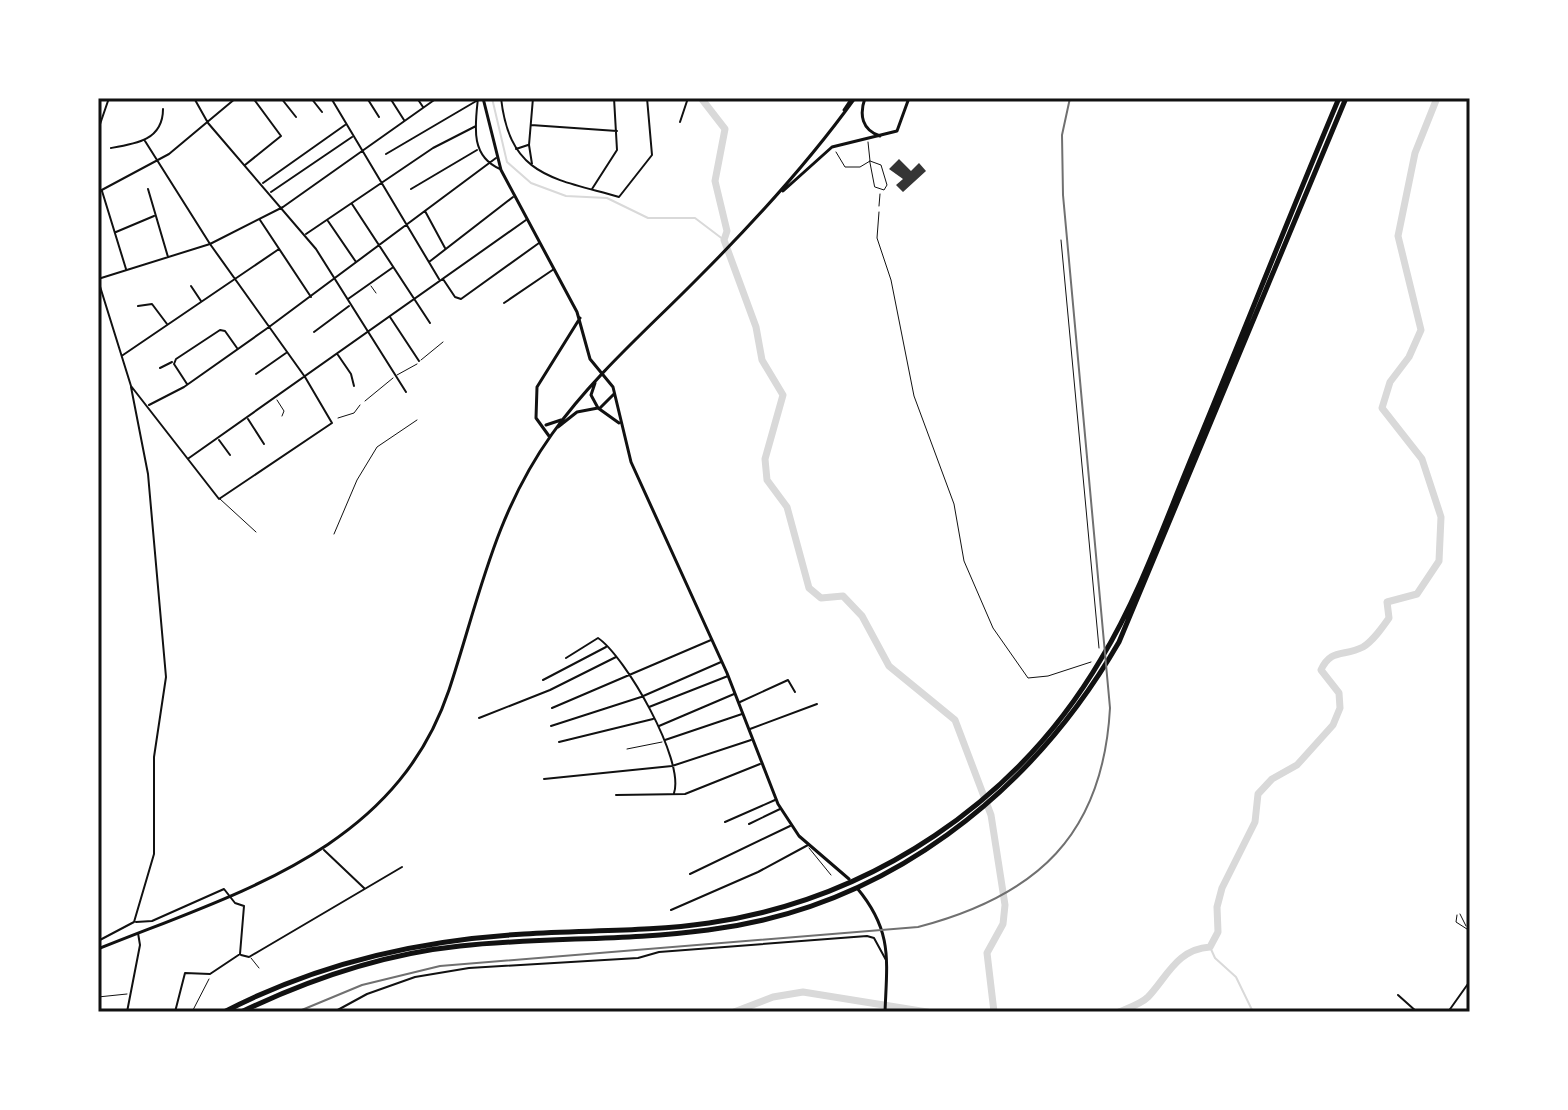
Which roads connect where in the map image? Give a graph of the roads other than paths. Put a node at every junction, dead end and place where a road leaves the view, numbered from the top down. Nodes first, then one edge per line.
1 (109, 98) edge
2 (194, 98) edge
3 (236, 98) edge
4 (253, 98) edge
5 (281, 98) edge
6 (311, 98) edge
7 (331, 98) edge
8 (367, 98) edge
9 (390, 98) edge
10 (417, 98) edge
11 (437, 98) edge
12 (501, 98) edge
13 (533, 98) edge
14 (614, 98) edge
15 (647, 98) edge
16 (688, 98) edge
17 (854, 98) edge
18 (865, 98) edge
19 (909, 98) edge
20 (1339, 98) edge
21 (1346, 98) edge
22 (480, 99) edge
23 (163, 109) dead end
24 (424, 109) junction
25 (322, 112) dead end
26 (296, 117) dead end
27 (379, 117) dead end
28 (680, 122) dead end
29 (208, 123) junction
30 (406, 123) junction
31 (345, 125) junction
32 (531, 125) junction
33 (476, 126) junction
34 (98, 130) edge
35 (618, 131) junction
36 (888, 135) junction
37 (352, 137) junction
38 (868, 138) junction
39 (145, 141) junction
40 (529, 145) junction
41 (111, 148) dead end
42 (515, 149) junction
43 (479, 150) junction
44 (836, 152) dead end
45 (363, 153) junction
46 (386, 154) dead end
47 (496, 158) junction
48 (870, 161) junction
49 (158, 162) junction
50 (488, 164) junction
51 (245, 165) junction
52 (532, 166) junction
53 (500, 169) junction
54 (262, 183) junction
55 (380, 183) junction
56 (148, 189) dead end
57 (411, 189) dead end
58 (592, 189) junction
59 (100, 191) edge
60 (881, 191) junction
61 (270, 192) junction
62 (780, 193) junction
63 (513, 197) junction
64 (351, 203) junction
65 (879, 206) road end
66 (283, 207) junction
67 (424, 210) junction
68 (156, 215) junction
69 (259, 219) junction
70 (327, 220) junction
71 (526, 220) junction
72 (404, 225) junction
73 (115, 232) junction
74 (305, 234) junction
75 (540, 243) junction
76 (210, 244) junction
77 (378, 245) junction
78 (445, 248) junction
79 (279, 249) junction
80 (169, 258) junction
81 (356, 262) junction
82 (428, 263) junction
83 (393, 267) junction
84 (555, 268) junction
85 (127, 271) junction
86 (98, 279) edge
87 (335, 279) junction
88 (441, 279) junction
89 (235, 280) junction
90 (370, 284) junction
91 (191, 286) dead end
92 (376, 293) dead end
93 (311, 297) junction
94 (414, 299) junction
95 (347, 300) junction
96 (202, 302) junction
97 (504, 303) dead end
98 (350, 305) junction
99 (138, 306) dead end
100 (390, 316) junction
101 (580, 318) junction
102 (430, 323) dead end
103 (168, 325) junction
104 (269, 327) junction
105 (314, 332) dead end
106 (367, 332) junction
107 (583, 334) junction
108 (568, 340) junction
109 (443, 342) dead end
110 (238, 349) junction
111 (287, 352) junction
112 (337, 354) junction
113 (122, 355) junction
114 (419, 361) junction
115 (173, 362) junction
116 (160, 368) dead end
117 (256, 374) dead end
118 (395, 375) junction
119 (305, 377) junction
120 (596, 381) junction
121 (188, 385) junction
122 (131, 386) junction
123 (354, 386) dead end
124 (406, 392) dead end
125 (615, 392) junction
126 (138, 394) junction
127 (132, 395) junction
128 (276, 397) junction
129 (365, 401) road end
130 (148, 406) junction
131 (599, 408) junction
132 (282, 416) dead end
133 (247, 418) junction
134 (562, 420) junction
135 (542, 425) junction
136 (621, 426) junction
137 (556, 427) junction
138 (549, 437) junction
139 (218, 439) junction
140 (264, 444) dead end
141 (230, 455) dead end
142 (188, 459) junction
143 (220, 499) junction
144 (256, 532) dead end
145 (712, 639) junction
146 (607, 646) junction
147 (617, 657) junction
148 (566, 658) dead end
149 (722, 662) junction
150 (1097, 673) junction
151 (630, 676) junction
152 (728, 676) junction
153 (543, 680) dead end
154 (795, 692) dead end
155 (735, 693) junction
156 (641, 697) junction
157 (738, 702) junction
158 (817, 704) dead end
159 (552, 708) dead end
160 (648, 708) junction
161 (743, 714) junction
162 (479, 718) dead end
163 (654, 719) junction
164 (551, 726) dead end
165 (658, 727) junction
166 (749, 730) junction
167 (753, 739) junction
168 (664, 740) junction
169 (559, 742) dead end
170 (627, 749) dead end
171 (761, 764) junction
172 (672, 766) junction
173 (544, 779) dead end
174 (674, 793) junction
175 (616, 795) dead end
176 (776, 799) junction
177 (981, 806) junction
178 (781, 809) junction
179 (725, 822) dead end
180 (749, 824) dead end
181 (791, 826) junction
182 (808, 845) junction
183 (324, 850) junction
184 (402, 867) dead end
185 (690, 874) dead end
186 (831, 875) dead end
187 (364, 889) junction
188 (229, 895) junction
189 (671, 910) dead end
190 (135, 921) junction
191 (1466, 928) dead end
192 (1470, 931) edge
193 (138, 932) junction
194 (98, 941) edge
195 (98, 949) edge
196 (240, 954) junction
197 (249, 957) junction
198 (887, 961) junction
199 (259, 968) dead end
200 (1470, 981) edge
201 (130, 994) junction
202 (1398, 995) dead end
203 (98, 997) edge
204 (127, 1012) edge
205 (175, 1012) edge
206 (224, 1012) edge
207 (241, 1012) edge
208 (334, 1012) edge
209 (885, 1012) edge
210 (1417, 1012) edge
211 (1448, 1012) edge

1 - 34 street
2 - 29 street
3 - 29 street
4 - 51 street
5 - 26 street
6 - 25 street
7 - 31 street
8 - 27 street
9 - 30 street
10 - 24 street
11 - 24 street
12 - 42 street
13 - 32 street
14 - 35 street
15 - 58 street
16 - 28 street
17 - 62 main road
18 - 36 main road
19 - 36 main road
20 - 150 highway
21 - 150 highway
22 - 33 street
22 - 46 street
22 - 47 main road
23 - 39 street
24 - 30 street
29 - 49 street
29 - 51 street
30 - 45 street
31 - 37 street
31 - 54 street
32 - 35 street
32 - 40 street
33 - 43 street
33 - 55 street
35 - 58 street
36 - 38 main road
37 - 45 street
37 - 61 street
38 - 48 lane
38 - 62 main road
39 - 41 street
39 - 49 street
40 - 42 street
40 - 52 street
42 - 52 street
43 - 50 street
43 - 57 street
44 - 48 lane
45 - 55 street
45 - 66 street
47 - 50 street
47 - 53 main road
48 - 60 lane
48 - 60 lane
49 - 59 street
49 - 76 street
50 - 53 street
50 - 67 street
51 - 54 street
52 - 58 street
53 - 63 main road
54 - 61 street
55 - 64 street
55 - 72 street
56 - 68 street
59 - 73 street
60 - 65 lane
61 - 66 street
62 - 120 main road
63 - 71 main road
63 - 78 street
64 - 70 street
64 - 77 street
66 - 69 street
66 - 74 street
67 - 72 street
67 - 78 street
68 - 73 street
68 - 80 street
69 - 76 street
69 - 79 street
70 - 74 street
70 - 81 street
71 - 75 main road
71 - 88 street
72 - 77 street
72 - 82 street
73 - 85 street
74 - 87 street
75 - 84 main road
75 - 88 street
76 - 80 street
76 - 89 street
77 - 81 street
77 - 83 street
78 - 82 street
79 - 89 street
79 - 93 street
80 - 85 street
81 - 87 street
82 - 88 street
83 - 90 street
83 - 94 street
84 - 97 street
84 - 101 main road
85 - 86 street
86 - 113 street
87 - 93 street
87 - 95 street
88 - 94 street
89 - 96 street
89 - 104 street
90 - 92 lane
90 - 95 street
91 - 96 street
93 - 104 street
94 - 100 street
94 - 102 street
95 - 98 street
96 - 103 street
98 - 105 street
98 - 106 street
99 - 103 street
100 - 106 street
100 - 114 street
101 - 107 main road
101 - 108 main road
103 - 113 street
104 - 110 street
104 - 111 street
106 - 112 street
106 - 118 street
107 - 108 main road
107 - 125 main road
108 - 135 main road
109 - 114 lane
110 - 115 street
110 - 121 street
111 - 117 street
111 - 119 street
112 - 119 street
112 - 123 street
113 - 122 street
114 - 118 lane
115 - 116 street
115 - 121 street
118 - 124 street
118 - 129 lane
119 - 128 street
119 - 143 street
120 - 131 main road
120 - 134 main road
121 - 130 street
122 - 126 street
122 - 127 street
125 - 131 main road
125 - 136 main road
126 - 127 street
126 - 130 street
127 - 190 street
128 - 132 lane
128 - 133 street
130 - 142 street
131 - 136 main road
131 - 137 main road
133 - 139 street
133 - 140 street
134 - 135 main road
134 - 137 main road
135 - 138 main road
136 - 145 main road
137 - 138 main road
138 - 183 main road
139 - 141 street
139 - 142 street
142 - 143 street
143 - 144 lane
145 - 149 main road
145 - 151 street
146 - 147 street
146 - 148 street
146 - 153 street
147 - 151 street
147 - 162 street
149 - 152 main road
149 - 156 street
150 - 177 highway
151 - 156 street
151 - 159 street
152 - 155 main road
152 - 160 street
154 - 157 street
155 - 157 main road
155 - 165 street
156 - 160 street
156 - 164 street
157 - 161 main road
158 - 166 street
160 - 163 street
161 - 166 main road
161 - 168 street
163 - 165 street
163 - 169 street
165 - 168 street
166 - 167 main road
167 - 171 main road
167 - 172 street
168 - 170 lane
168 - 172 street
171 - 174 street
171 - 176 main road
172 - 173 street
172 - 174 street
174 - 175 street
176 - 178 main road
176 - 179 street
177 - 206 highway
177 - 207 highway
178 - 180 street
178 - 181 main road
181 - 182 main road
181 - 185 street
182 - 186 lane
182 - 189 street
182 - 198 main road
183 - 187 street
183 - 188 main road
184 - 187 street
187 - 197 street
188 - 190 street
188 - 193 main road
188 - 196 street
190 - 194 street
191 - 192 lane
193 - 195 main road
193 - 201 street
196 - 197 street
196 - 205 street
197 - 199 lane
198 - 208 street
198 - 209 main road
200 - 211 street
201 - 203 lane
201 - 204 street
202 - 210 street

